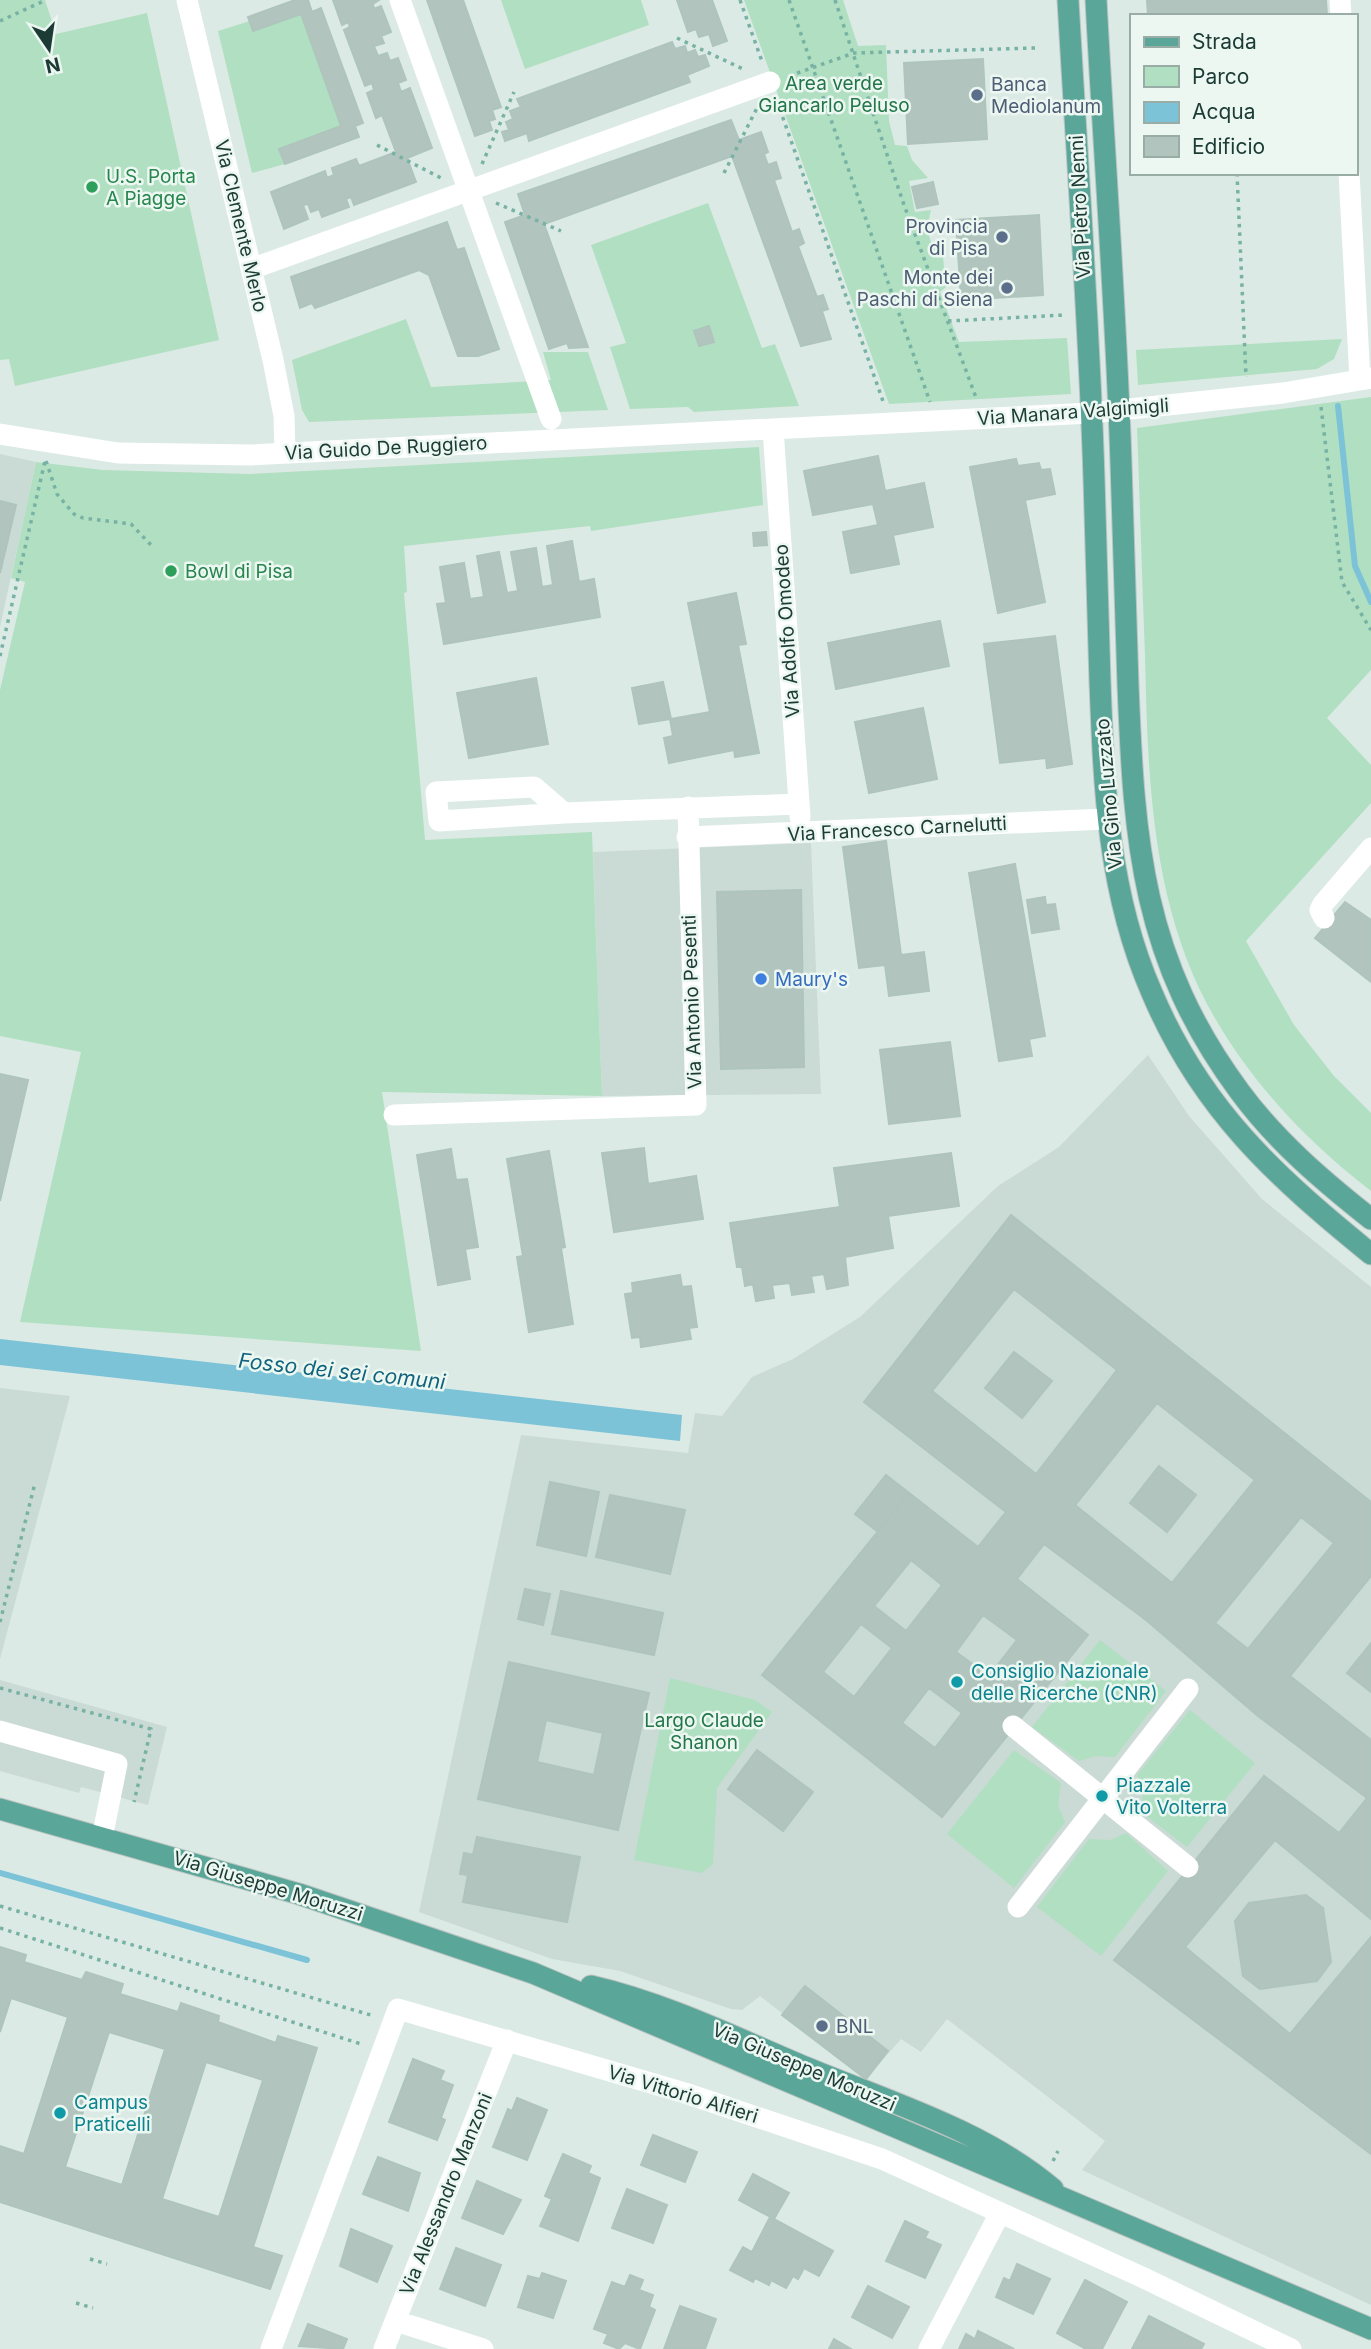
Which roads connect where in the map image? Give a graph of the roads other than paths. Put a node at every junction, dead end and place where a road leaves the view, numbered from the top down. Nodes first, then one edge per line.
1 (187, 0) edge
2 (400, 0) edge
3 (1068, 0) edge
4 (1096, 0) edge
5 (770, 82) road end
6 (1349, 175) edge
7 (470, 192) junction
8 (251, 269) junction
9 (1365, 379) edge
10 (1119, 411) junction
11 (1091, 413) junction
12 (551, 419) dead end
13 (773, 429) junction
14 (0, 434) edge
15 (285, 453) junction
16 (799, 804) junction
17 (688, 807) junction
18 (564, 813) junction
19 (1107, 818) junction
20 (802, 833) junction
21 (687, 837) junction
22 (1371, 848) edge
23 (1324, 918) dead end
24 (394, 1115) dead end
25 (1371, 1219) edge
26 (1371, 1254) edge
27 (1188, 1689) dead end
28 (1013, 1726) dead end
29 (0, 1731) edge
30 (1102, 1798) junction
31 (0, 1809) edge
32 (102, 1838) junction
33 (1188, 1867) dead end
34 (1018, 1907) dead end
35 (507, 2040) junction
36 (1000, 2213) junction
37 (396, 2321) junction
38 (1371, 2329) edge
39 (271, 2349) edge
40 (384, 2349) edge
41 (483, 2349) edge
42 (929, 2349) edge
43 (1290, 2349) edge

1 - 8 street, Via Clemente Merlo
2 - 7 street
3 - 11 main road, Via Pietro Nenni
4 - 10 main road, Via Pietro Nenni
5 - 7 street
6 - 9 street
7 - 8 street
7 - 12 street
8 - 15 street, Via Clemente Merlo
9 - 10 street, Via Manara Valgimigli
10 - 11 street, Via Manara Valgimigli
10 - 25 main road, Via Gino Luzzato
11 - 13 street, Via Manara Valgimigli
11 - 19 main road, Via Gino Luzzato
13 - 15 street, Via Guido De Ruggiero
13 - 16 street, Via Adolfo Omodeo
14 - 15 street, Via Guido De Ruggiero
16 - 17 street, Via Francesco Carnelutti
16 - 20 street, Via Adolfo Omodeo
17 - 18 street, Via Francesco Carnelutti
17 - 21 street, Via Antonio Pesenti
18 - 18 street, Via Francesco Carnelutti
19 - 20 street, Via Francesco Carnelutti
19 - 26 main road, Via Gino Luzzato
20 - 21 street, Via Francesco Carnelutti
21 - 24 street, Via Antonio Pesenti
22 - 23 street
27 - 30 street
28 - 30 street
29 - 32 street
30 - 33 street
30 - 34 street
31 - 32 main road, Via Giuseppe Moruzzi
32 - 38 main road, Via Giuseppe Moruzzi
35 - 36 street, Via Vittorio Alfieri
35 - 37 street, Via Alessandro Manzoni
35 - 39 street, Via Vittorio Alfieri
36 - 42 street
36 - 43 street, Via Vittorio Alfieri
37 - 40 street, Via Alessandro Manzoni
37 - 41 street

